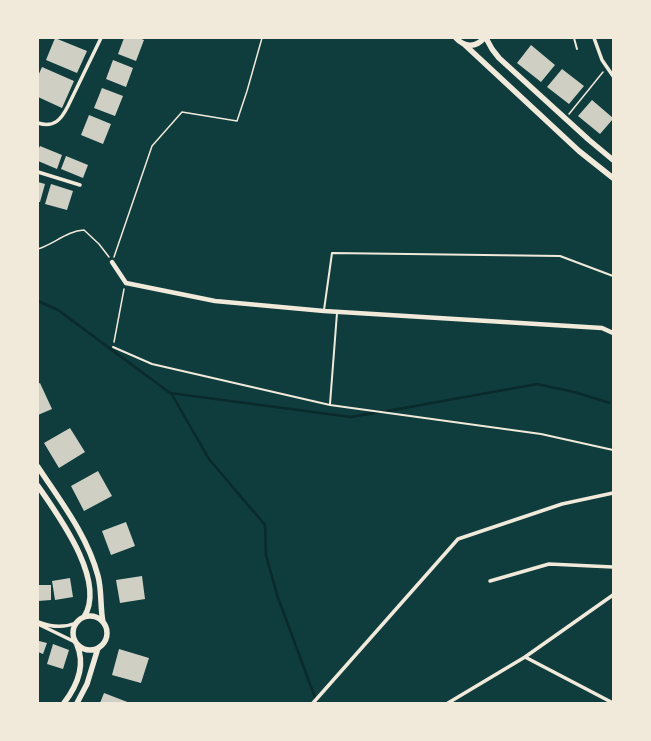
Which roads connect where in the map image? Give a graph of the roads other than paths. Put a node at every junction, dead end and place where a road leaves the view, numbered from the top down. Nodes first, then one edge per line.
1 (100, 38) edge
2 (456, 38) edge
3 (485, 38) edge
4 (574, 38) edge
5 (594, 38) edge
6 (465, 44) junction
7 (577, 49) dead end
8 (613, 76) edge
9 (38, 125) edge
10 (613, 160) edge
11 (38, 172) edge
12 (613, 178) edge
13 (80, 185) dead end
14 (112, 262) road end
15 (613, 276) edge
16 (324, 311) junction
17 (338, 312) junction
18 (613, 333) edge
19 (113, 347) road end
20 (330, 404) junction
21 (613, 450) edge
22 (38, 467) edge
23 (38, 486) edge
24 (613, 493) edge
25 (613, 567) edge
26 (490, 582) dead end
27 (613, 595) edge
28 (84, 617) junction
29 (103, 622) junction
30 (38, 623) edge
31 (76, 623) junction
32 (76, 643) junction
33 (98, 648) junction
34 (526, 657) junction
35 (64, 703) edge
36 (77, 703) edge
37 (313, 703) edge
38 (448, 703) edge
39 (613, 703) edge

1 - 9 street
2 - 6 main road
3 - 6 main road
3 - 10 main road
4 - 7 lane
5 - 8 street
6 - 12 main road
11 - 13 street
14 - 16 street
15 - 16 lane
16 - 17 street
17 - 18 street
17 - 20 lane
19 - 20 lane
20 - 21 lane
22 - 29 main road
23 - 28 main road
24 - 37 street
25 - 26 street
27 - 34 street
28 - 29 main road
28 - 31 main road
29 - 33 main road
30 - 31 street
30 - 32 street
31 - 32 main road
32 - 33 main road
32 - 35 main road
33 - 36 main road
34 - 38 street
34 - 39 street

